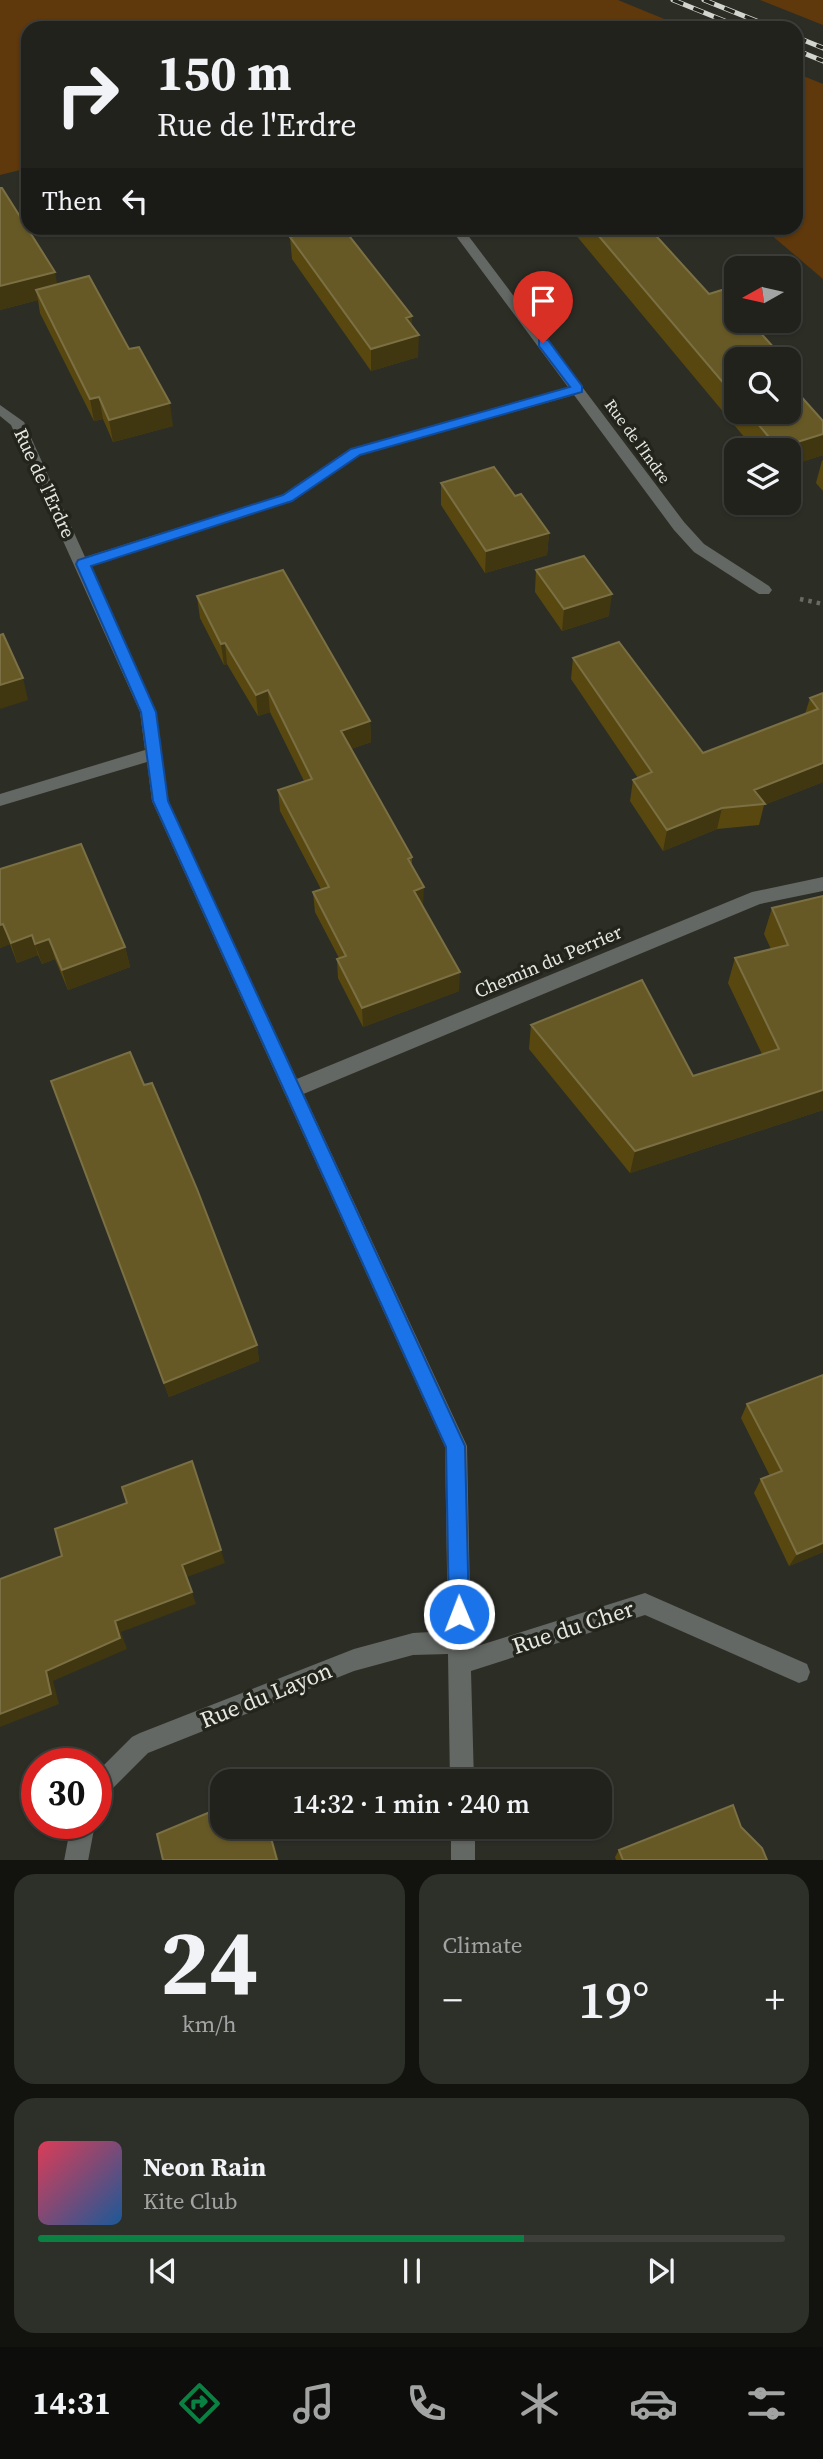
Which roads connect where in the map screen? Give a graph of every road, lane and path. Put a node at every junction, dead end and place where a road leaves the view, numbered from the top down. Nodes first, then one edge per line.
1 (462, 235) edge
2 (578, 389) junction
3 (0, 409) edge
4 (83, 564) junction
5 (764, 590) dead end
6 (153, 754) junction
7 (0, 800) edge
8 (823, 884) edge
9 (294, 1089) junction
10 (460, 1652) junction
11 (799, 1672) dead end
12 (462, 1769) edge
13 (112, 1773) edge
14 (80, 1839) edge
15 (463, 1839) edge
16 (76, 1860) edge
17 (463, 1860) edge

1 - 2 street, Rue de l'Indre
2 - 4 street
2 - 5 street, Rue de l'Indre
3 - 4 street, Rue de l'Erdre
4 - 6 street, Rue de l'Erdre
6 - 7 street
6 - 9 street, Rue de l'Erdre
8 - 9 street, Chemin du Perrier
9 - 10 street, Rue de l'Erdre
10 - 11 street, Rue du Cher
10 - 12 street, Rue de l'Erdre
10 - 13 street, Rue du Layon
14 - 16 street
15 - 17 street

